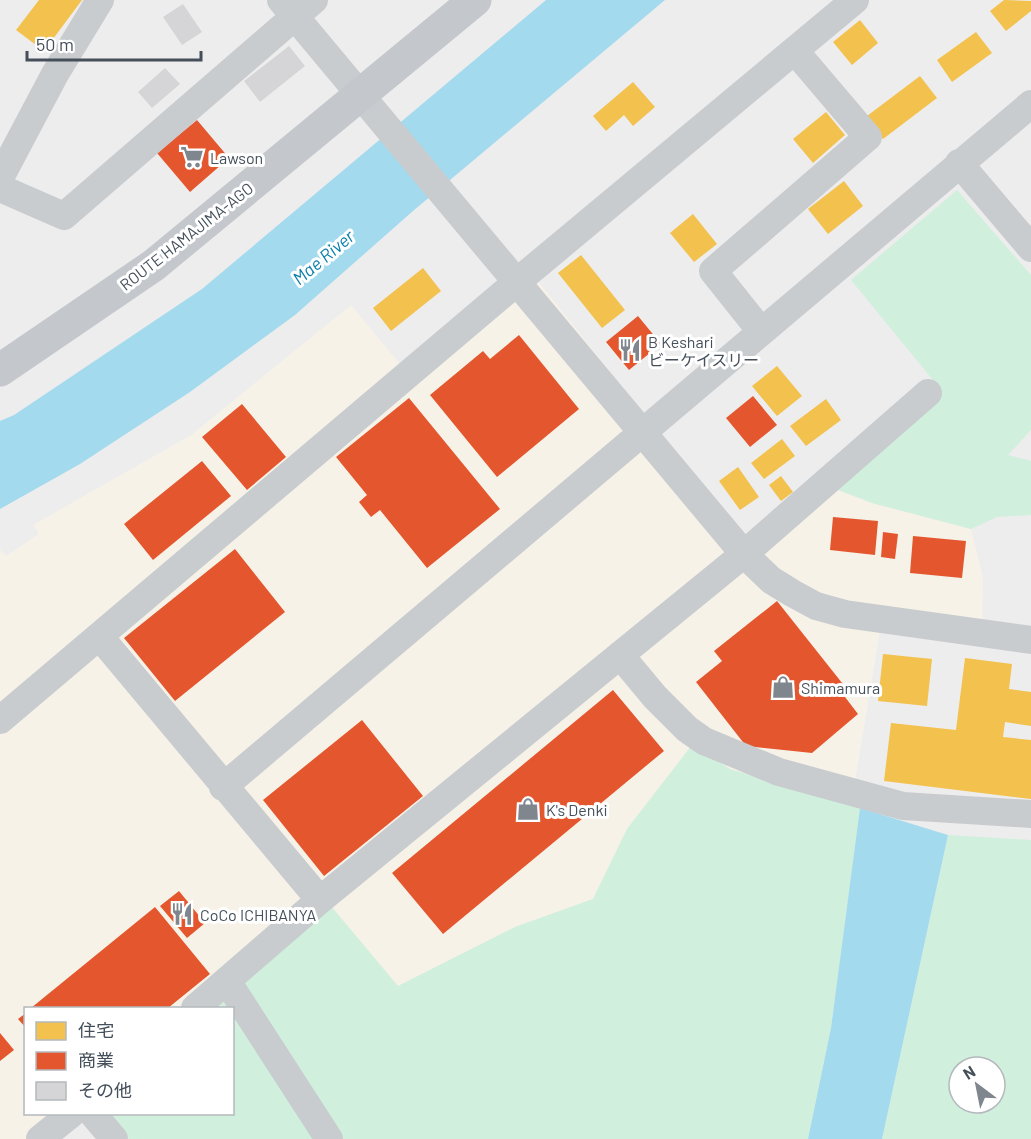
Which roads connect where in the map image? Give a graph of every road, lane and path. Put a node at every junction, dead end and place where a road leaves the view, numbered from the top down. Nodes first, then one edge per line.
1 (100, 0) edge
2 (476, 0) edge
3 (855, 0) edge
4 (296, 6) edge
5 (795, 51) junction
6 (1031, 104) edge
7 (369, 106) junction
8 (959, 164) junction
9 (0, 178) edge
10 (0, 188) edge
11 (1031, 248) edge
12 (516, 283) junction
13 (760, 330) junction
14 (0, 370) edge
15 (928, 393) dead end
16 (640, 433) junction
17 (744, 554) junction
18 (100, 637) junction
19 (1031, 639) edge
20 (620, 654) junction
21 (0, 720) edge
22 (223, 787) junction
23 (1031, 814) edge
24 (320, 900) junction
25 (227, 981) junction
26 (196, 1007) edge
27 (68, 1115) edge
28 (95, 1115) edge
29 (40, 1139) edge
30 (114, 1139) edge
31 (329, 1139) edge

1 - 9 street
2 - 7 main road, ROUTE HAMAJIMA-AGO
3 - 5 street
4 - 7 street
4 - 10 street
5 - 12 street
5 - 13 street
6 - 8 street
7 - 12 street
7 - 14 main road, ROUTE HAMAJIMA-AGO
8 - 11 street
8 - 13 street
12 - 16 street
12 - 18 street
13 - 16 street
15 - 17 street
16 - 17 street
16 - 22 street
17 - 19 street
17 - 20 street
18 - 21 street
18 - 22 street
20 - 23 street
20 - 24 street
22 - 24 street
24 - 25 street
25 - 26 street
25 - 31 street
27 - 29 street
28 - 30 street

